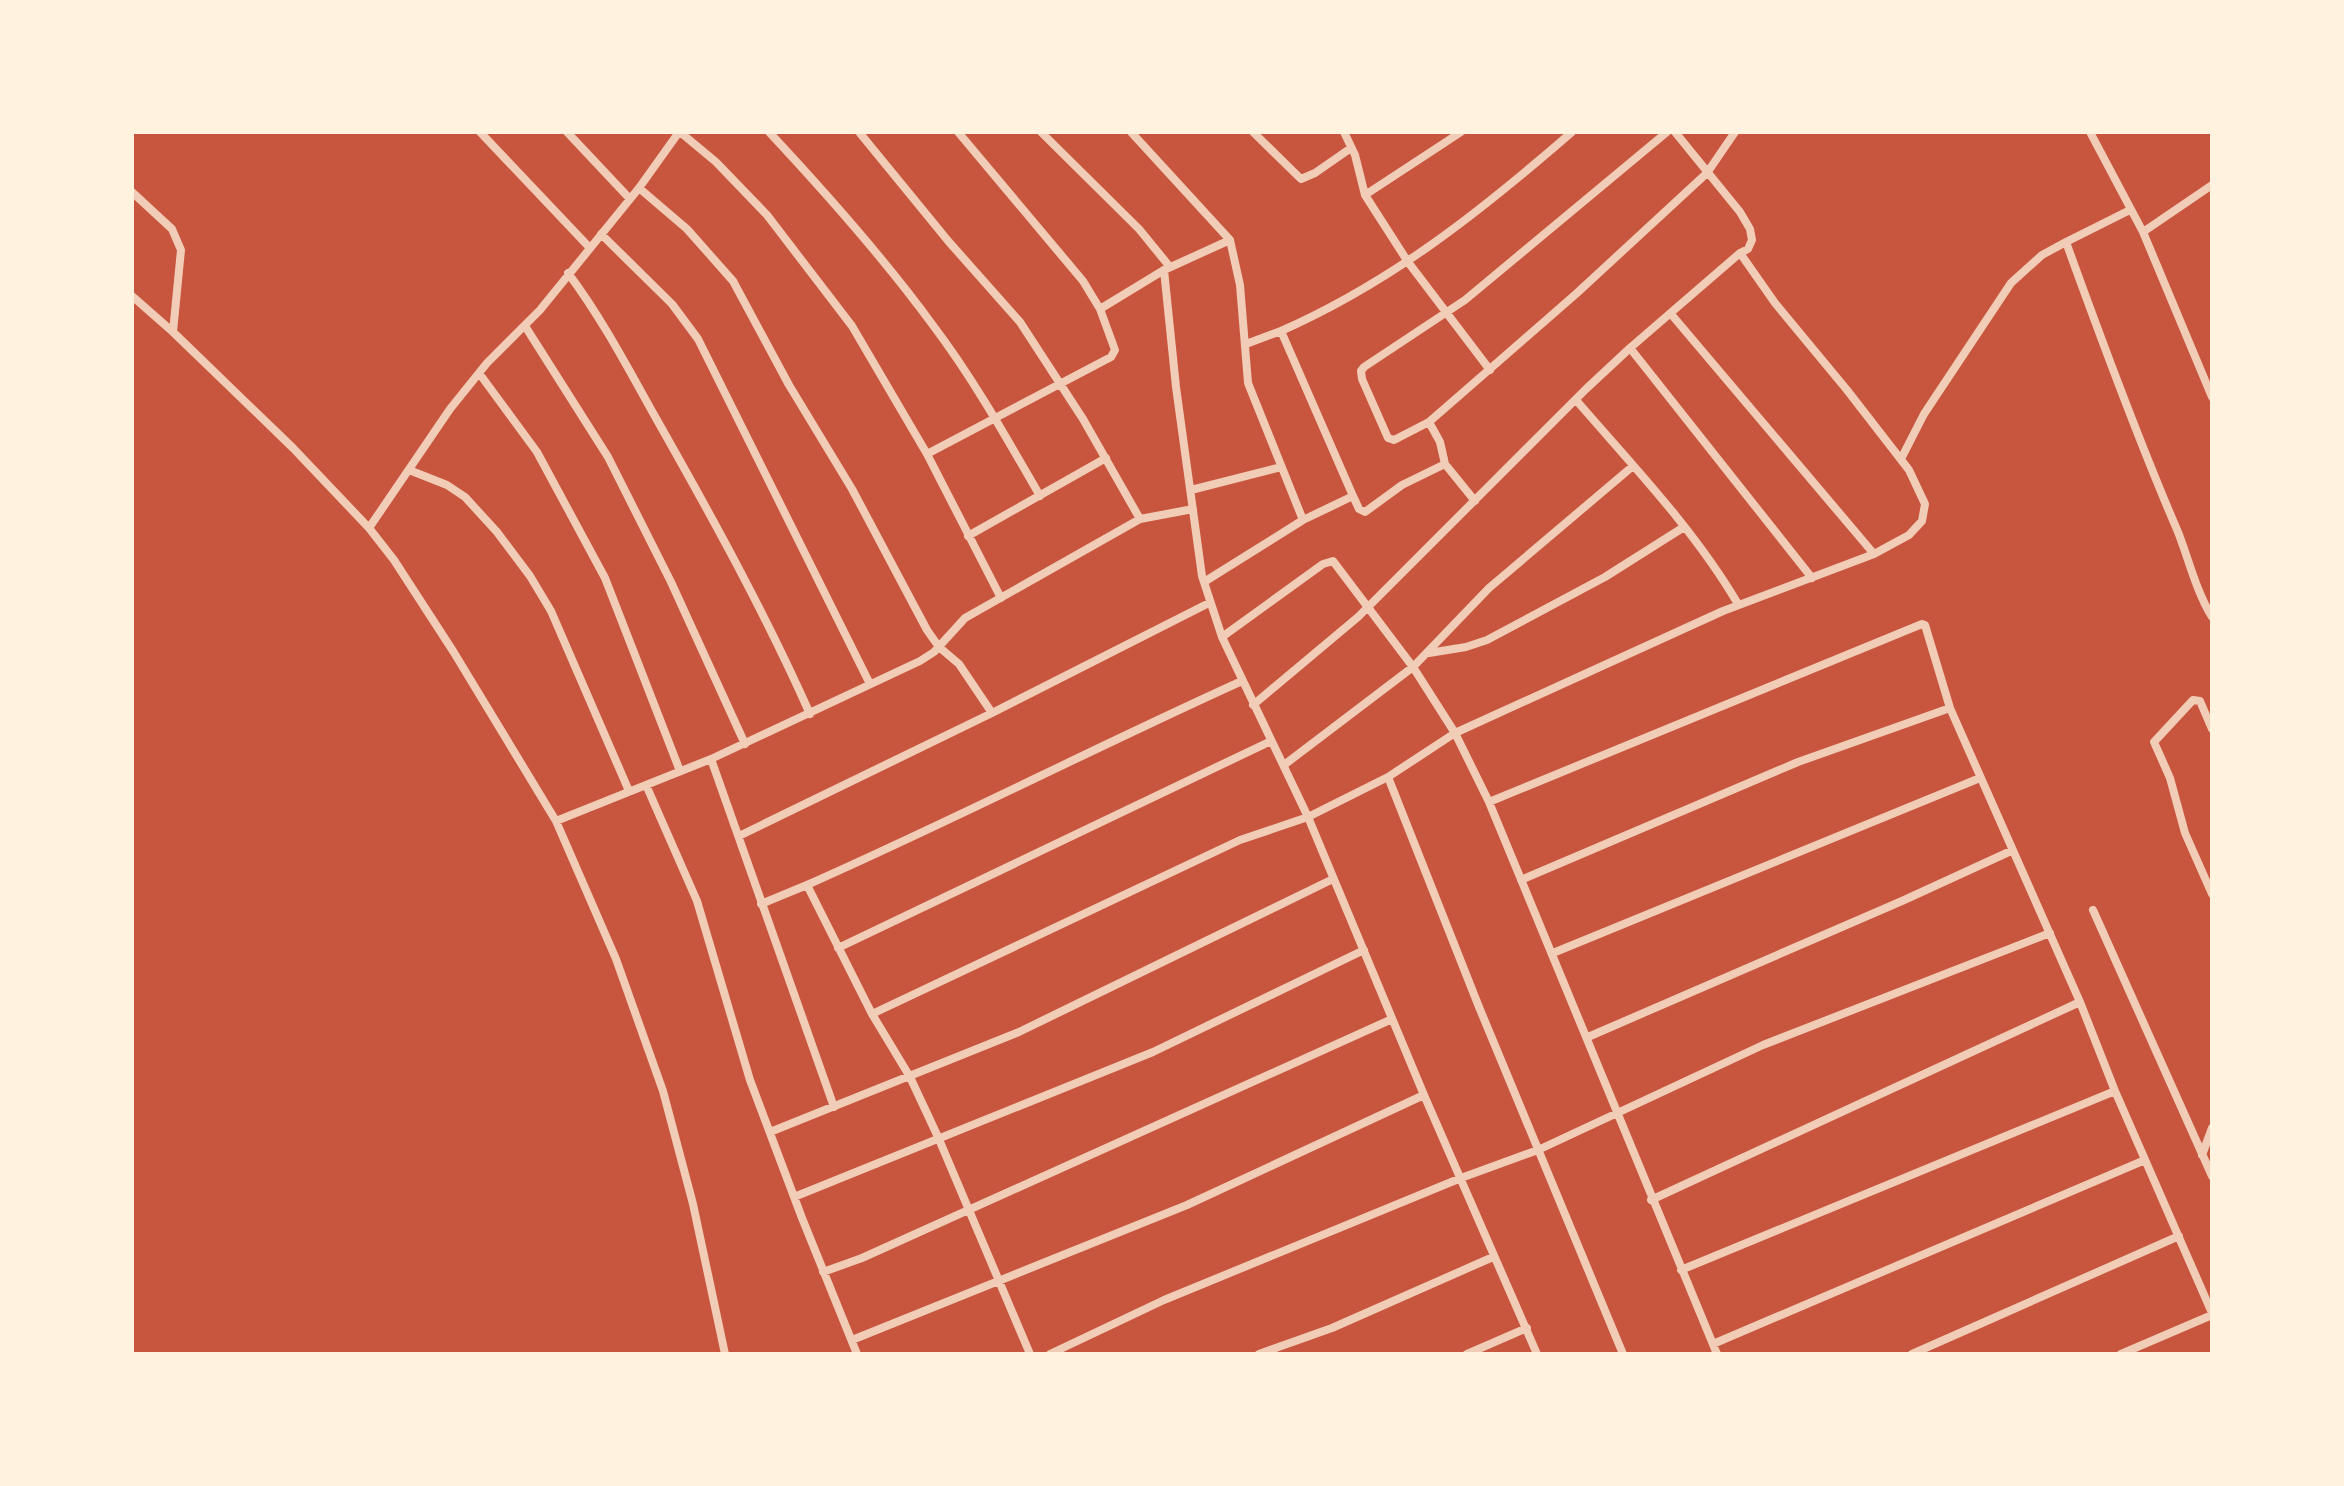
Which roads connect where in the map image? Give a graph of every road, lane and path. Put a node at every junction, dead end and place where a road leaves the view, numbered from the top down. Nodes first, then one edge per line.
1 (480, 132) edge
2 (567, 132) edge
3 (666, 132) edge
4 (769, 132) edge
5 (859, 132) edge
6 (958, 132) edge
7 (1041, 132) edge
8 (1131, 132) edge
9 (1253, 132) edge
10 (1345, 132) edge
11 (1461, 132) edge
12 (1572, 132) edge
13 (1667, 132) edge
14 (1675, 132) edge
15 (1735, 132) edge
16 (2090, 132) edge
17 (678, 134) edge
18 (1351, 148) junction
19 (1707, 173) junction
20 (2212, 185) edge
21 (639, 188) junction
22 (132, 192) edge
23 (1365, 195) junction
24 (630, 199) junction
25 (2130, 210) junction
26 (2143, 232) junction
27 (601, 234) junction
28 (1230, 240) junction
29 (2066, 242) junction
30 (589, 247) junction
31 (1740, 253) junction
32 (1408, 262) junction
33 (1167, 268) junction
34 (568, 273) junction
35 (132, 296) edge
36 (1100, 309) junction
37 (1446, 313) junction
38 (1671, 314) junction
39 (525, 326) junction
40 (1281, 331) junction
41 (173, 332) junction
42 (1246, 344) junction
43 (1630, 348) junction
44 (1490, 370) junction
45 (479, 373) junction
46 (1061, 383) junction
47 (2212, 397) edge
48 (1576, 400) junction
49 (995, 418) junction
50 (1429, 422) junction
51 (927, 454) junction
52 (1106, 458) junction
53 (1901, 459) junction
54 (1445, 464) junction
55 (1633, 466) junction
56 (1281, 467) junction
57 (409, 470) junction
58 (1191, 490) junction
59 (1040, 496) junction
60 (1353, 496) junction
61 (1475, 501) junction
62 (1193, 509) junction
63 (1140, 519) junction
64 (1303, 520) junction
65 (1684, 527) junction
66 (369, 528) junction
67 (968, 536) junction
68 (1874, 554) junction
69 (1812, 578) junction
70 (1204, 582) junction
71 (1001, 598) junction
72 (1209, 603) junction
73 (1738, 604) junction
74 (1367, 607) junction
75 (2212, 617) edge
76 (1222, 637) junction
77 (939, 647) junction
78 (1428, 653) junction
79 (1413, 667) junction
80 (1242, 681) junction
81 (870, 684) junction
82 (1253, 705) junction
83 (1950, 708) junction
84 (992, 713) junction
85 (810, 714) junction
86 (2212, 729) edge
87 (1455, 733) junction
88 (1271, 741) junction
89 (745, 744) junction
90 (711, 759) junction
91 (1284, 765) junction
92 (680, 771) junction
93 (1388, 777) junction
94 (1980, 778) junction
95 (646, 785) junction
96 (629, 791) junction
97 (1489, 802) junction
98 (1308, 817) junction
99 (556, 821) junction
100 (739, 836) junction
101 (2011, 851) junction
102 (1333, 879) junction
103 (1521, 880) junction
104 (807, 885) junction
105 (2212, 894) edge
106 (761, 904) junction
107 (2093, 910) dead end
108 (2050, 933) junction
109 (838, 948) junction
110 (1364, 950) junction
111 (1553, 953) junction
112 (2080, 1002) junction
113 (872, 1014) junction
114 (1392, 1019) junction
115 (1588, 1037) junction
116 (910, 1077) junction
117 (2115, 1091) junction
118 (1424, 1095) junction
119 (834, 1107) junction
120 (1616, 1115) junction
121 (2212, 1128) edge
122 (770, 1132) junction
123 (938, 1137) junction
124 (1538, 1150) junction
125 (2202, 1155) junction
126 (2145, 1160) junction
127 (2212, 1176) edge
128 (1461, 1178) junction
129 (794, 1197) junction
130 (1651, 1200) junction
131 (967, 1209) junction
132 (2179, 1236) junction
133 (1493, 1257) junction
134 (1681, 1270) junction
135 (823, 1272) junction
136 (999, 1283) junction
137 (2212, 1314) edge
138 (1527, 1328) junction
139 (852, 1340) junction
140 (1713, 1344) junction
141 (725, 1354) edge
142 (857, 1354) edge
143 (1030, 1354) edge
144 (1050, 1354) edge
145 (1259, 1354) edge
146 (1467, 1354) edge
147 (1537, 1354) edge
148 (1623, 1354) edge
149 (1717, 1354) edge
150 (1912, 1354) edge
151 (2121, 1354) edge

1 - 30 street
2 - 24 street
3 - 17 street
4 - 49 street
5 - 46 street
6 - 36 street
7 - 33 street
8 - 28 street
9 - 18 street
10 - 18 street
11 - 23 street
12 - 32 street
13 - 37 street
14 - 19 street
15 - 19 street
16 - 25 street
17 - 21 street
17 - 51 street
18 - 23 street
19 - 31 street
19 - 44 street
20 - 26 street
21 - 24 street
21 - 77 street
22 - 41 street
23 - 32 street
24 - 27 street
25 - 26 street
25 - 29 street
26 - 47 street
27 - 30 street
27 - 81 street
28 - 33 street
28 - 42 street
29 - 53 street
29 - 75 street
30 - 34 street
31 - 38 street
31 - 53 street
32 - 37 street
32 - 40 street
33 - 36 street
33 - 58 street
34 - 39 street
34 - 85 street
35 - 41 street
36 - 46 street
37 - 44 street
37 - 50 street
38 - 43 street
38 - 68 street
39 - 45 street
39 - 89 street
40 - 42 street
40 - 60 street
41 - 66 street
42 - 56 street
43 - 48 street
43 - 69 street
44 - 50 street
45 - 57 street
45 - 92 street
46 - 49 street
46 - 52 street
48 - 55 street
48 - 61 street
49 - 51 street
49 - 59 street
50 - 54 street
51 - 67 street
52 - 59 street
52 - 63 street
53 - 68 street
54 - 60 street
54 - 61 street
55 - 65 street
55 - 78 street
56 - 58 street
56 - 64 street
57 - 66 street
57 - 96 street
58 - 62 street
59 - 67 street
60 - 64 street
61 - 74 street
62 - 63 street
62 - 70 street
63 - 71 street
64 - 70 street
65 - 73 street
65 - 78 street
66 - 99 street
67 - 71 street
68 - 69 street
69 - 73 street
70 - 72 street
71 - 77 street
72 - 76 street
72 - 84 street
73 - 87 street
74 - 76 street
74 - 79 street
74 - 82 street
76 - 80 street
77 - 81 street
77 - 84 street
78 - 79 street
79 - 87 street
79 - 91 street
80 - 82 street
80 - 104 street
81 - 85 street
82 - 88 street
83 - 94 street
83 - 97 street
83 - 103 street
84 - 100 street
85 - 89 street
86 - 105 street
87 - 93 street
87 - 97 street
88 - 91 street
88 - 109 street
89 - 90 street
90 - 92 street
90 - 100 street
91 - 98 street
92 - 95 street
93 - 98 street
93 - 124 street
94 - 101 street
94 - 111 street
95 - 96 street
95 - 122 street
96 - 99 street
97 - 103 street
98 - 102 street
98 - 113 street
99 - 141 street
100 - 106 street
101 - 108 street
101 - 115 street
102 - 110 street
102 - 116 street
103 - 111 street
104 - 106 street
104 - 109 street
106 - 119 street
107 - 125 street
108 - 112 street
108 - 120 street
109 - 113 street
110 - 114 street
110 - 123 street
111 - 115 street
112 - 117 street
112 - 130 street
113 - 116 street
114 - 118 street
114 - 131 street
115 - 120 street
116 - 119 street
116 - 123 street
117 - 126 street
117 - 134 street
118 - 128 street
118 - 136 street
119 - 122 street
120 - 124 street
120 - 130 street
121 - 125 street
122 - 129 street
123 - 129 street
123 - 131 street
124 - 128 street
124 - 148 street
125 - 127 street
126 - 132 street
126 - 140 street
128 - 133 street
128 - 144 street
129 - 135 street
130 - 134 street
131 - 135 street
131 - 136 street
132 - 137 street
132 - 150 street
133 - 138 street
133 - 145 street
134 - 140 street
135 - 139 street
136 - 139 street
136 - 143 street
137 - 151 street
138 - 146 street
138 - 147 street
139 - 142 street
140 - 149 street

